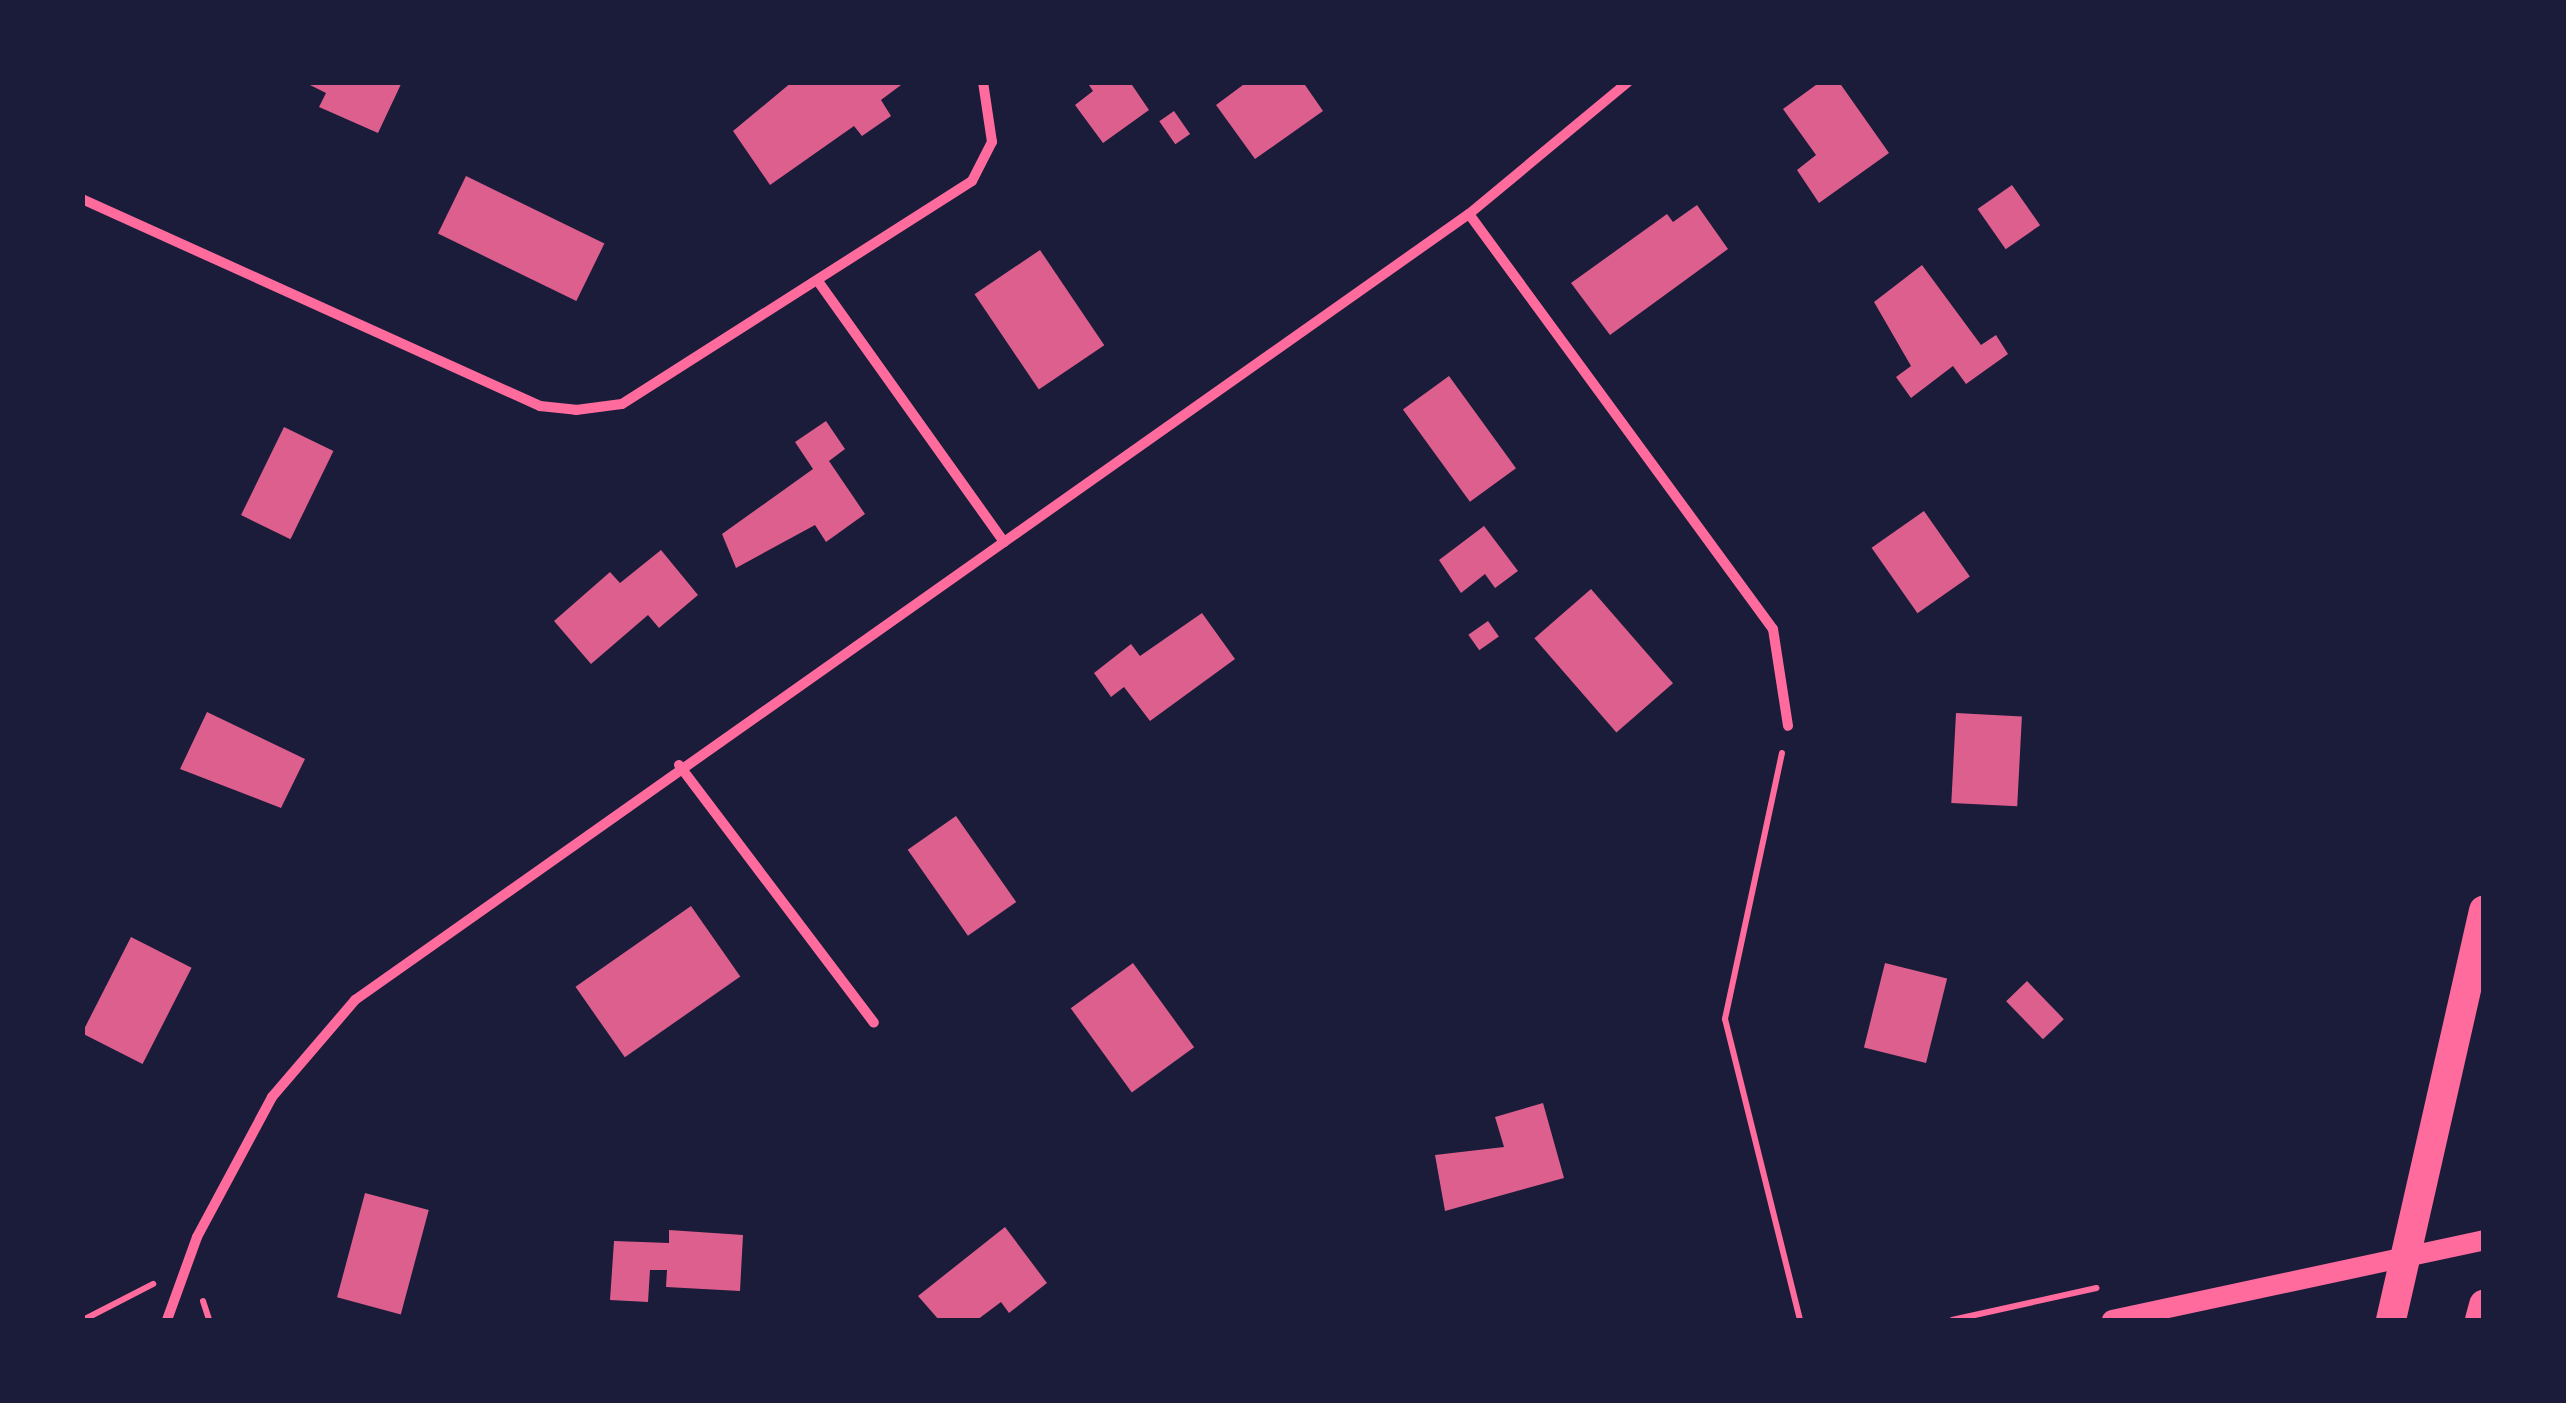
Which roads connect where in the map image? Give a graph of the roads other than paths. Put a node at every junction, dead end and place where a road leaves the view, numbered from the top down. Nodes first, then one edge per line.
1 (983, 82) edge
2 (1628, 82) edge
3 (82, 199) edge
4 (1469, 214) junction
5 (820, 284) junction
6 (1004, 542) junction
7 (1788, 726) road end
8 (679, 766) junction
9 (2484, 910) edge
10 (874, 1022) dead end
11 (2484, 1240) edge
12 (2484, 1305) edge
13 (167, 1320) edge
14 (2112, 1320) edge
15 (2391, 1320) edge
16 (2480, 1320) edge

1 - 5 street
2 - 4 street
3 - 5 street
4 - 6 street
4 - 7 street
5 - 6 street
6 - 8 street
8 - 10 street
8 - 13 street
9 - 15 highway
11 - 14 main road
12 - 16 highway

